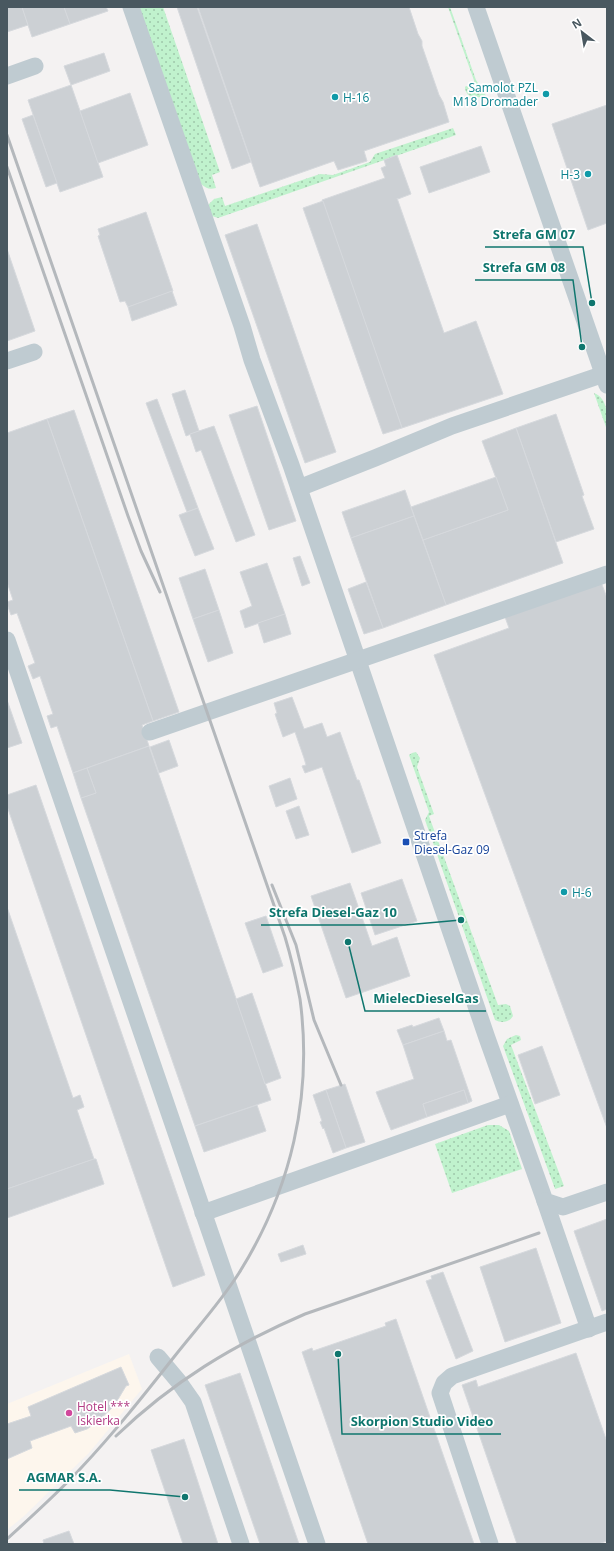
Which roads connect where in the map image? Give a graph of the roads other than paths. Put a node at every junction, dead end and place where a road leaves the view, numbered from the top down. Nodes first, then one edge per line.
1 (131, 7) edge
2 (476, 7) edge
3 (35, 66) dead end
4 (7, 76) edge
5 (34, 352) dead end
6 (7, 361) edge
7 (606, 377) edge
8 (299, 488) junction
9 (607, 574) edge
10 (7, 640) edge
11 (358, 660) junction
12 (150, 732) dead end
13 (510, 1104) junction
14 (607, 1192) edge
15 (545, 1201) junction
16 (203, 1213) junction
17 (607, 1322) edge
18 (588, 1329) junction
19 (158, 1357) dead end
20 (242, 1544) edge
21 (317, 1544) edge
22 (490, 1544) edge

1 - 8 lane
2 - 7 lane
3 - 4 lane
5 - 6 lane
7 - 8 lane
8 - 11 lane
9 - 11 lane
10 - 16 lane
11 - 12 lane
11 - 13 lane
13 - 15 lane
13 - 16 lane
14 - 15 lane
15 - 18 lane
16 - 21 lane
17 - 18 lane
18 - 22 lane
19 - 20 lane

